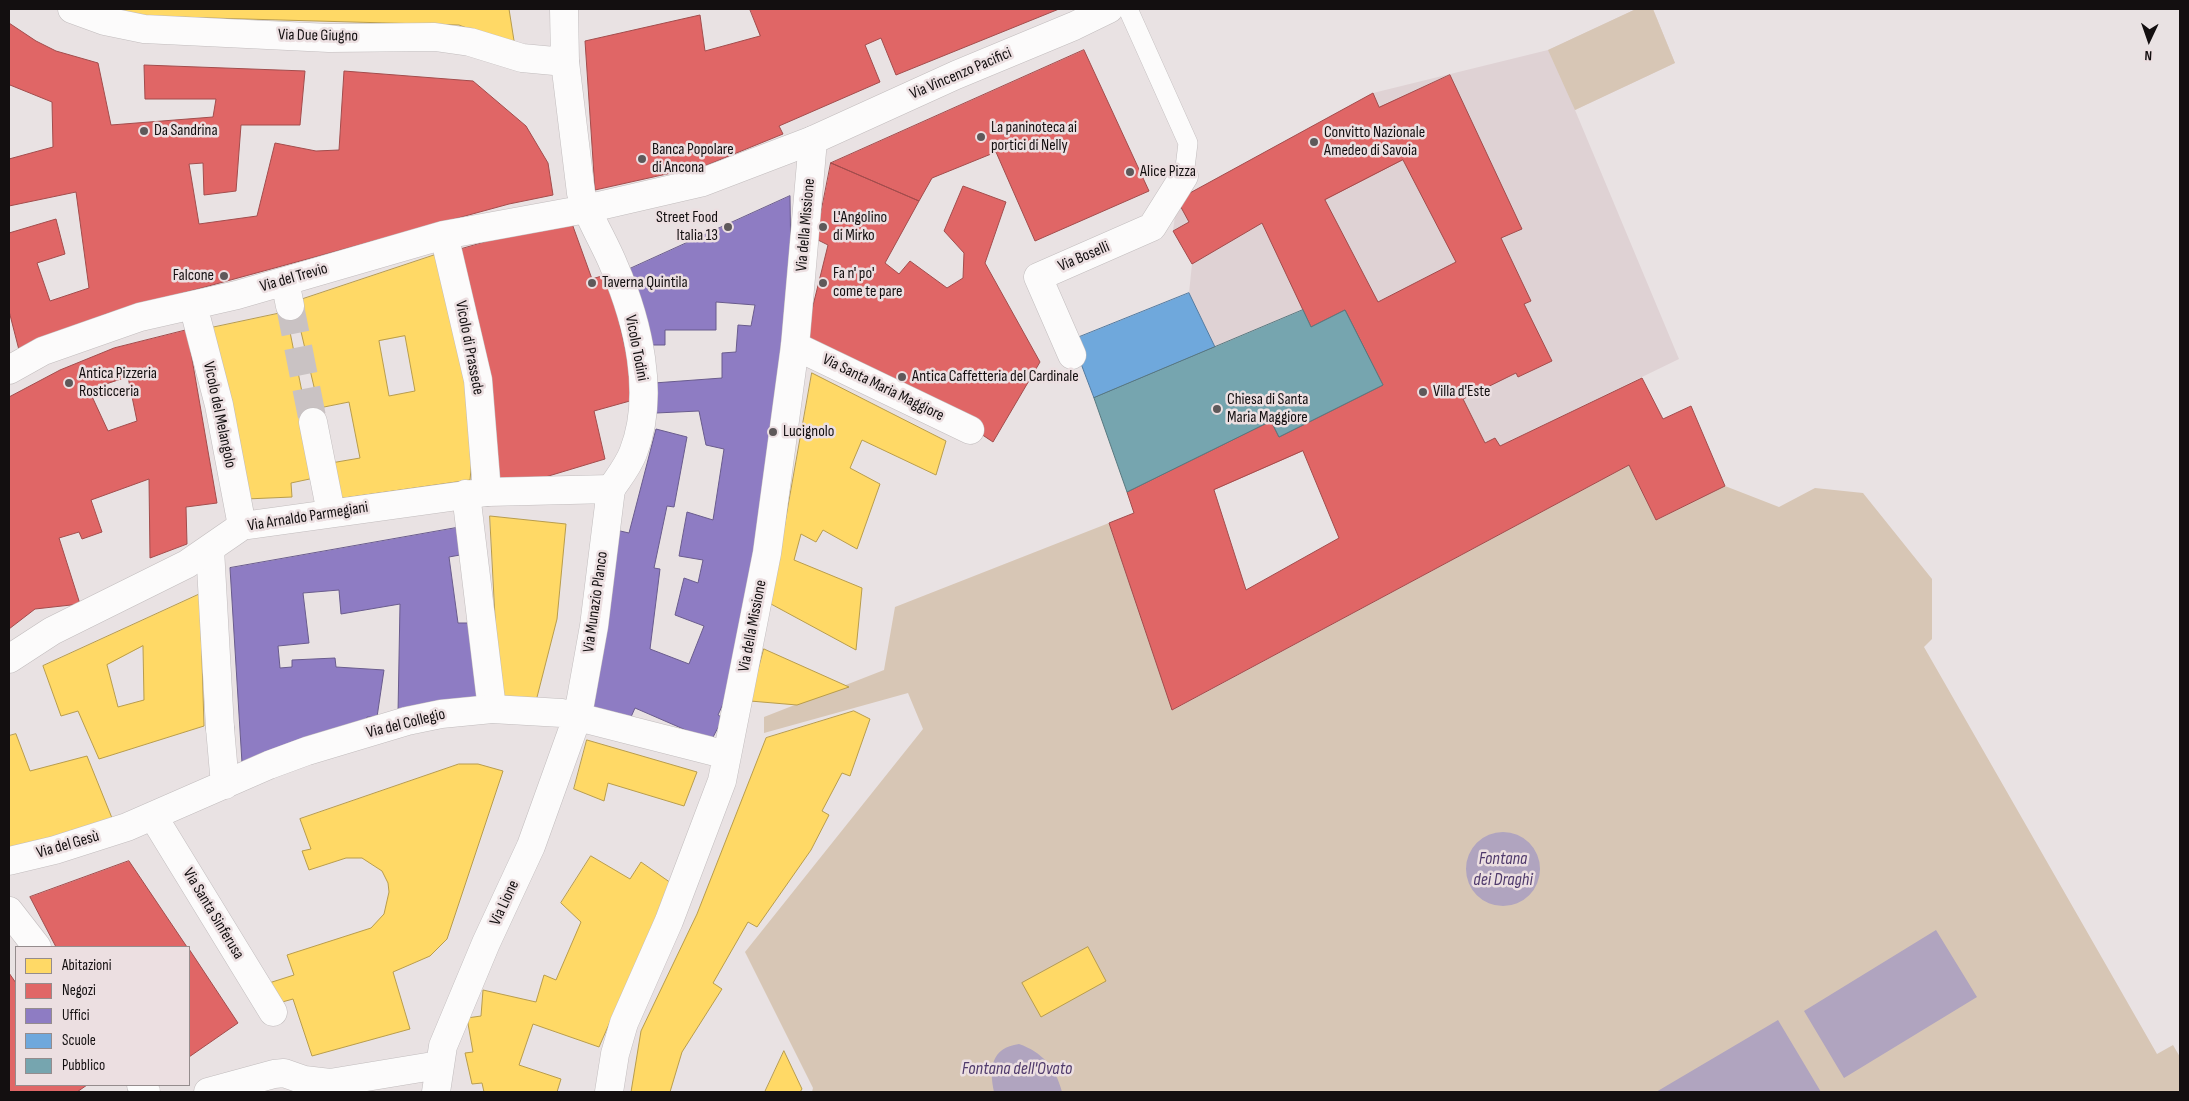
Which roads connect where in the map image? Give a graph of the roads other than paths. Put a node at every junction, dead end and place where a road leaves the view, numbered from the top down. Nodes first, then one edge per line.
1 (72, 9) edge
2 (564, 9) edge
3 (1109, 9) edge
4 (1128, 9) edge
5 (565, 62) junction
6 (813, 140) junction
7 (1184, 176) joint
8 (586, 209) junction
9 (444, 235) junction
10 (193, 305) junction
11 (795, 346) junction
12 (1072, 354) dead end
13 (9, 370) edge
14 (313, 422) tunnel mouth
15 (970, 430) dead end
16 (611, 489) junction
17 (477, 493) junction
18 (331, 513) junction
19 (242, 526) junction
20 (210, 549) junction
21 (9, 659) edge
22 (492, 709) junction
23 (578, 715) junction
24 (727, 755) junction
25 (233, 781) junction
26 (153, 816) junction
27 (9, 861) edge
28 (9, 911) edge
29 (36, 946) edge
30 (273, 1012) dead end
31 (439, 1065) junction
32 (208, 1092) edge
33 (436, 1092) edge
34 (608, 1092) edge

1 - 5 street, Via Due Giugno
2 - 5 street
3 - 6 street, Via Vincenzo Pacifici
4 - 7 lane
5 - 8 street
6 - 8 street, Via Vincenzo Pacifici
6 - 11 street, Via della Missione
7 - 12 street, Via Boselli
8 - 9 street, Via del Trevio
8 - 16 street, Vicolo Todini
9 - 10 street, Via del Trevio
9 - 17 street, Vicolo di Prassede
10 - 13 street, Via del Trevio
10 - 19 street, Vicolo del Melangolo
11 - 15 street, Via Santa Maria Maggiore
11 - 24 street, Via della Missione
14 - 18 street
16 - 17 street, Via Arnaldo Parmegiani
16 - 23 street, Via Munazio Planco
17 - 18 street, Via Arnaldo Parmegiani
17 - 22 street, Vicolo di Prassede
18 - 19 street, Via Arnaldo Parmegiani
19 - 20 street, Via Arnaldo Parmegiani
20 - 21 street, Via Arnaldo Parmegiani
20 - 25 street
22 - 23 street, Via del Collegio
22 - 25 street, Via del Collegio
23 - 24 street, Via del Collegio
23 - 31 street, Via Lione
24 - 34 street, Via della Missione
25 - 26 street, Via del Collegio
26 - 27 street, Via del Gesù
26 - 30 street, Via Santa Sinferusa
28 - 29 street
31 - 32 street
31 - 33 street, Via Lione

